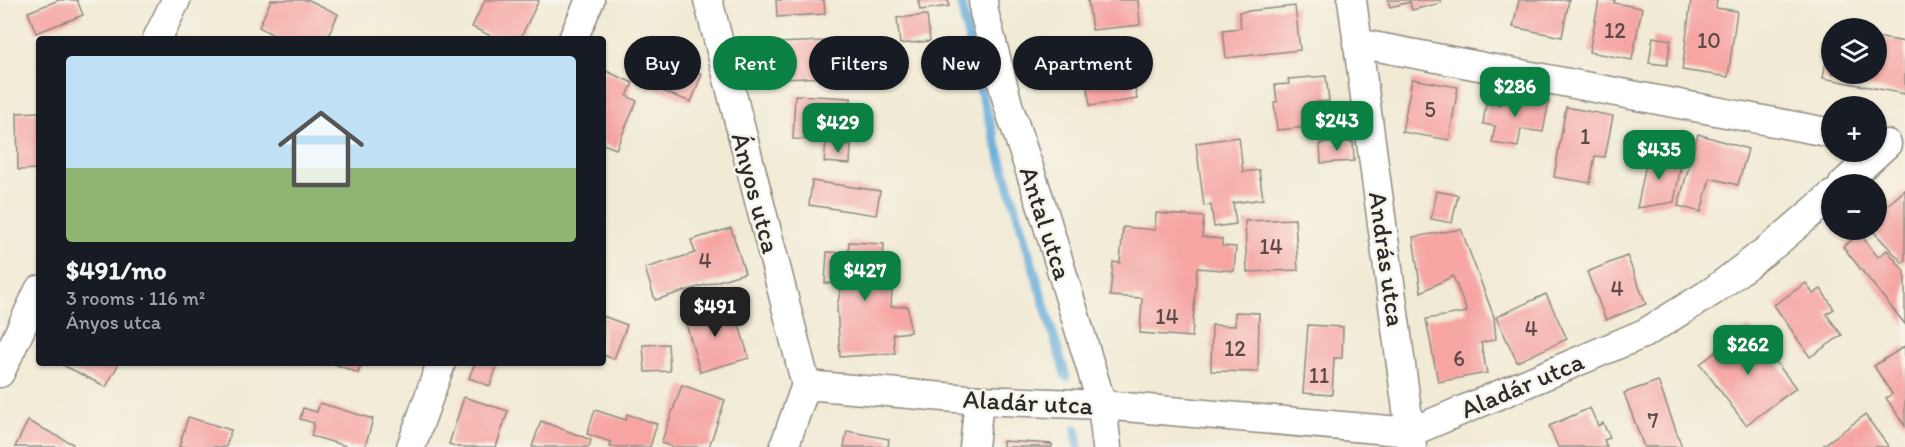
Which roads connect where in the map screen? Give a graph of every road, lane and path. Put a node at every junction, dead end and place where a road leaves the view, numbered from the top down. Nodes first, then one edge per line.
1 (590, 0) edge
2 (708, 0) edge
3 (983, 0) edge
4 (1352, 0) edge
5 (574, 36) edge
6 (1357, 43) junction
7 (1821, 131) edge
8 (1890, 147) edge
9 (1856, 174) edge
10 (1821, 204) edge
11 (36, 296) edge
12 (440, 366) edge
13 (0, 373) edge
14 (806, 386) junction
15 (979, 400) junction
16 (1102, 405) junction
17 (1412, 440) edge
18 (411, 447) edge
19 (784, 447) edge
20 (974, 447) edge
21 (1107, 447) edge

1 - 5 street
2 - 14 street, Ányos utca
3 - 16 street, Antal utca
4 - 6 street, András utca
6 - 7 street
6 - 17 street, András utca
8 - 9 street
10 - 17 street, Aladár utca
11 - 13 street
12 - 18 street
14 - 15 street, Aladár utca
14 - 19 street
15 - 16 street, Aladár utca
15 - 20 street
16 - 17 street, Aladár utca
16 - 21 street, Antal utca

